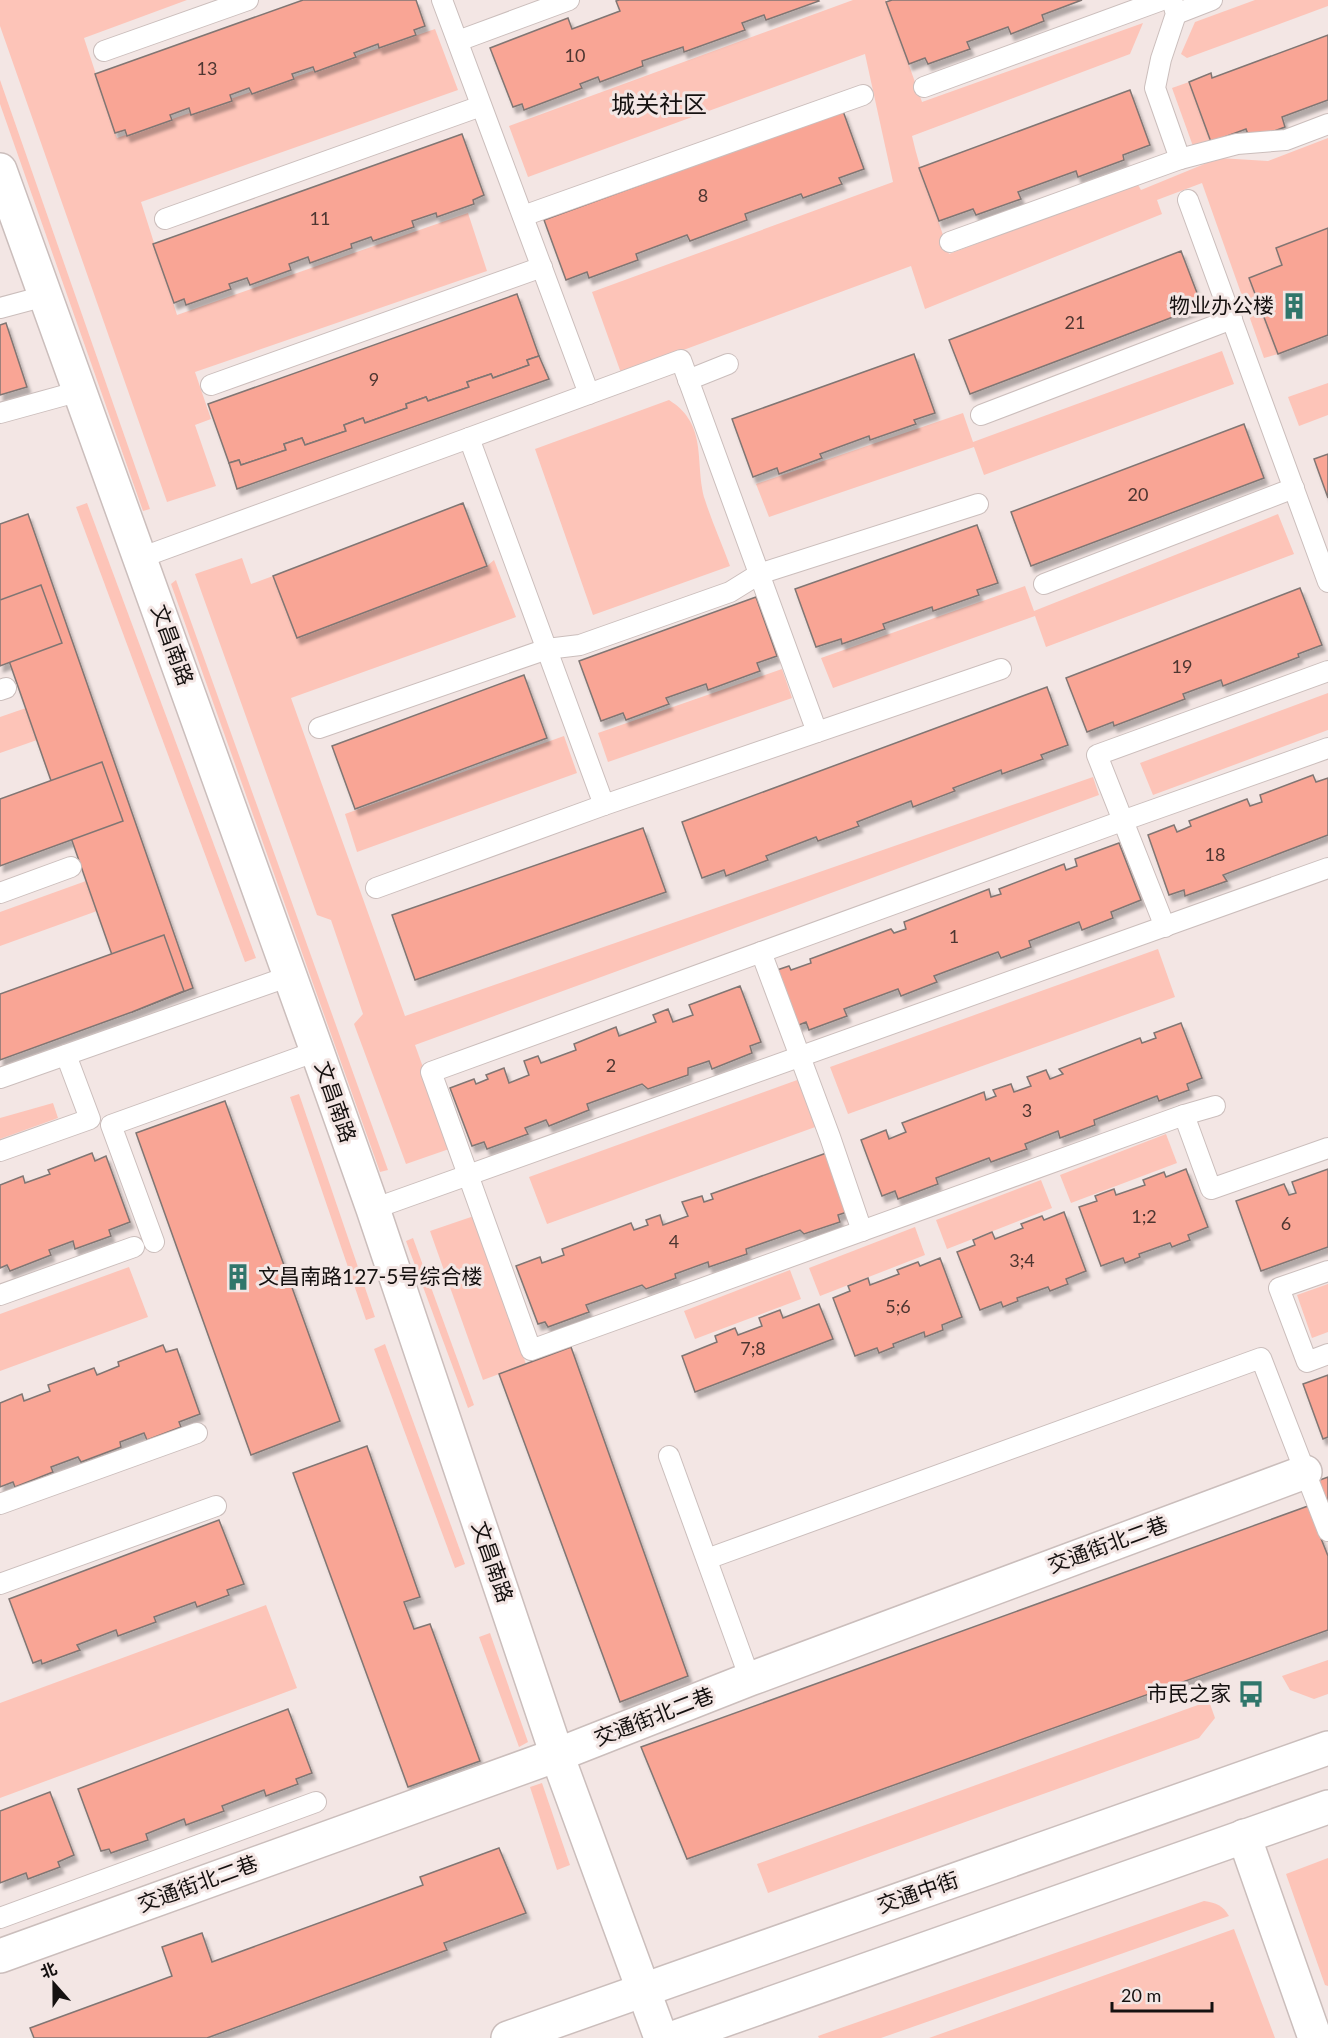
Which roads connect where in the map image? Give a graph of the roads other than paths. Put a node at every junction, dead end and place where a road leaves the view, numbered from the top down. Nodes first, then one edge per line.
1 (248, 0) edge
2 (442, 0) edge
3 (569, 0) edge
4 (1212, 0) edge
5 (1170, 4) edge
6 (458, 42) junction
7 (104, 51) dead end
8 (924, 87) dead end
9 (864, 95) dead end
10 (481, 106) junction
11 (1328, 124) edge
12 (1180, 159) junction
13 (0, 170) edge
14 (1188, 200) dead end
15 (523, 216) junction
16 (165, 219) dead end
17 (950, 243) dead end
18 (542, 267) junction
19 (45, 296) junction
20 (0, 308) edge
21 (1232, 319) junction
22 (728, 364) dead end
23 (688, 380) junction
24 (211, 385) dead end
25 (80, 391) junction
26 (589, 394) junction
27 (0, 413) edge
28 (981, 416) dead end
29 (470, 438) junction
30 (1294, 489) junction
31 (978, 504) dead end
32 (1324, 557) edge
33 (141, 558) junction
34 (759, 574) junction
35 (1328, 582) edge
36 (1044, 584) dead end
37 (547, 649) junction
38 (1001, 669) dead end
39 (1328, 671) edge
40 (319, 728) dead end
41 (817, 732) junction
42 (1328, 748) edge
43 (604, 805) junction
44 (1122, 821) junction
45 (71, 867) dead end
46 (1328, 868) edge
47 (376, 888) dead end
48 (0, 893) edge
49 (1165, 927) junction
50 (761, 952) junction
51 (290, 976) junction
52 (317, 1051) junction
53 (66, 1055) junction
54 (800, 1057) junction
55 (0, 1078) edge
56 (1215, 1106) dead end
57 (1184, 1115) junction
58 (1328, 1148) edge
59 (0, 1151) edge
60 (468, 1175) junction
61 (373, 1209) junction
62 (862, 1231) junction
63 (154, 1242) dead end
64 (134, 1247) dead end
65 (1328, 1271) edge
66 (0, 1295) edge
67 (1328, 1354) edge
68 (197, 1433) dead end
69 (669, 1456) dead end
70 (1305, 1472) junction
71 (0, 1504) edge
72 (216, 1506) dead end
73 (1328, 1531) edge
74 (707, 1559) junction
75 (0, 1584) edge
76 (750, 1678) junction
77 (1328, 1748) edge
78 (557, 1755) junction
79 (316, 1802) dead end
80 (1328, 1807) edge
81 (1245, 1836) junction
82 (0, 1918) edge
83 (0, 1956) edge
84 (644, 1990) junction
85 (508, 2038) edge
86 (660, 2038) edge
87 (673, 2038) edge
88 (1315, 2038) edge

1 - 7 lane
2 - 6 lane
3 - 6 lane
4 - 5 lane
5 - 8 lane
5 - 12 lane
6 - 10 lane
9 - 15 lane
10 - 15 lane
10 - 16 lane
11 - 12 lane
12 - 17 lane
13 - 19 street, 文昌南路
14 - 21 lane
15 - 18 lane
18 - 24 lane
18 - 26 lane
19 - 20 lane
19 - 25 street, 文昌南路
21 - 28 lane
21 - 30 lane
22 - 23 lane
23 - 26 lane
23 - 34 lane
25 - 27 lane
25 - 33 street, 文昌南路
26 - 29 lane
29 - 33 lane
29 - 37 lane
30 - 32 lane
30 - 36 lane
31 - 34 lane
32 - 35 lane
33 - 51 street, 文昌南路
34 - 37 lane
34 - 41 lane
37 - 40 lane
37 - 43 lane
38 - 41 lane
39 - 44 lane
41 - 43 lane
42 - 44 lane
43 - 47 lane
44 - 49 lane
44 - 50 lane
45 - 48 lane
46 - 49 lane
49 - 54 lane
50 - 54 lane
50 - 60 lane
51 - 52 street, 文昌南路
51 - 53 lane
52 - 61 street, 文昌南路
52 - 63 lane
53 - 55 lane
53 - 59 lane
54 - 60 lane
54 - 62 lane
56 - 57 lane
57 - 58 lane
57 - 62 lane
60 - 61 lane
60 - 62 lane
61 - 78 street, 文昌南路
64 - 66 lane
65 - 67 lane
68 - 71 lane
69 - 74 lane
70 - 73 lane
70 - 74 lane
70 - 76 street, 交通街北二巷
72 - 75 lane
74 - 76 lane
76 - 78 street, 交通街北二巷
77 - 84 street, 交通中街
78 - 83 street, 交通街北二巷
78 - 84 street, 文昌南路
79 - 82 lane
80 - 81 street
81 - 87 street
81 - 88 street
84 - 85 street, 交通中街
84 - 86 street, 文昌南路

